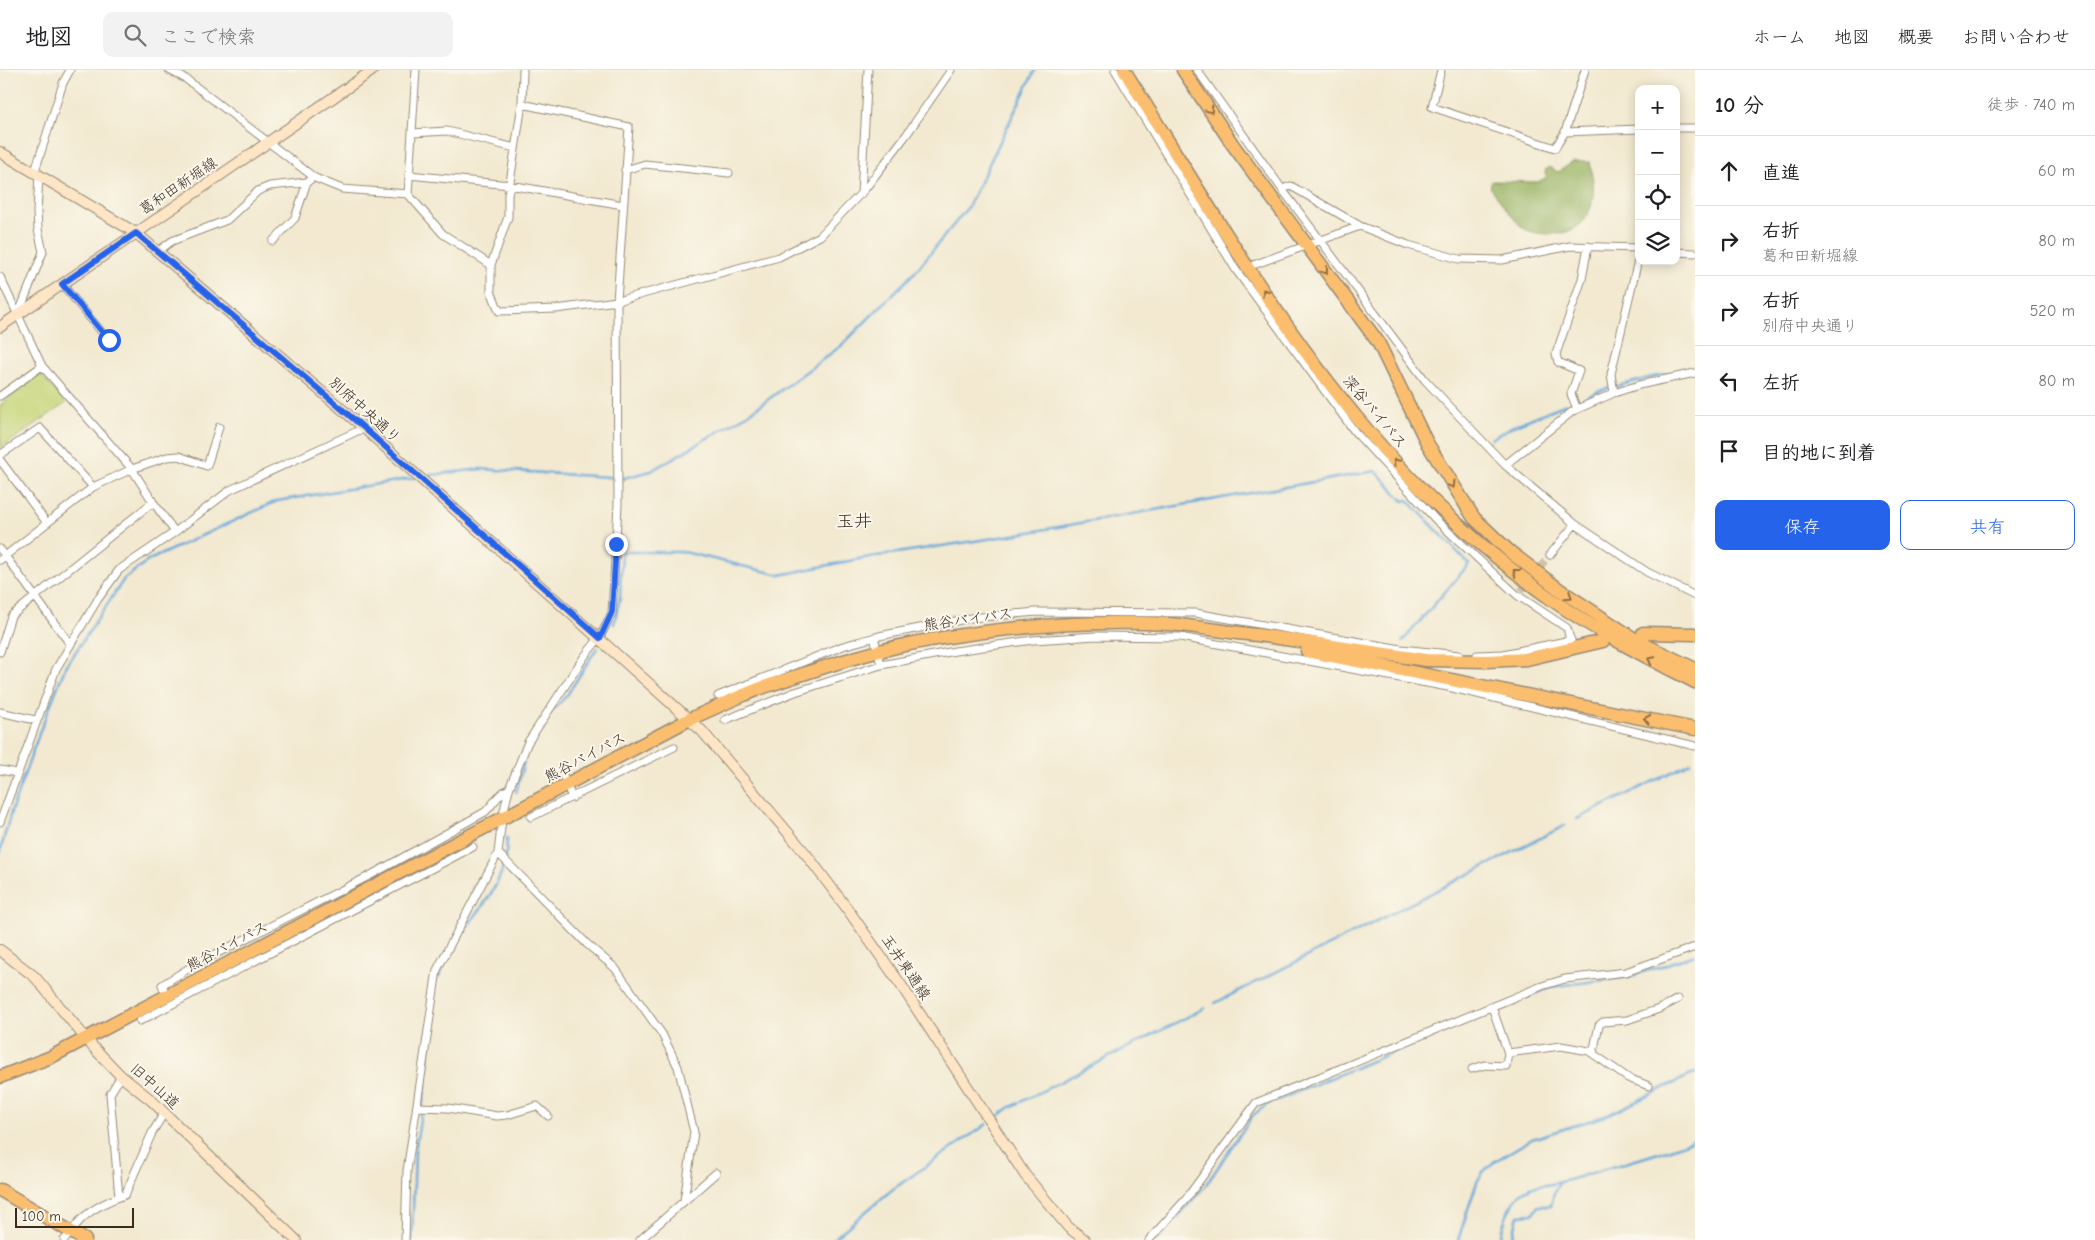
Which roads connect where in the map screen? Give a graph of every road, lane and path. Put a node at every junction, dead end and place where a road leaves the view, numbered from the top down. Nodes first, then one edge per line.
1 (70, 70) edge
2 (169, 70) edge
3 (373, 70) edge
4 (416, 70) edge
5 (523, 70) edge
6 (868, 70) edge
7 (951, 70) edge
8 (1115, 70) edge
9 (1124, 70) edge
10 (1183, 70) edge
11 (1197, 70) edge
12 (1442, 70) edge
13 (1585, 70) edge
14 (522, 104) junction
15 (1680, 128) edge
16 (1695, 128) edge
17 (1635, 129) edge
18 (1565, 132) junction
19 (412, 133) junction
20 (270, 143) junction
21 (515, 148) junction
22 (0, 152) edge
23 (625, 170) junction
24 (37, 173) junction
25 (729, 173) dead end
26 (409, 175) junction
27 (315, 178) junction
28 (306, 182) junction
29 (510, 185) junction
30 (1282, 189) junction
31 (408, 194) junction
32 (860, 194) junction
33 (623, 205) junction
34 (1360, 226) junction
35 (136, 233) junction
36 (1321, 240) junction
37 (273, 241) dead end
38 (1305, 245) junction
39 (1588, 246) junction
40 (1635, 248) edge
41 (157, 252) junction
42 (1680, 252) edge
43 (1695, 253) edge
44 (491, 265) junction
45 (1637, 265) edge
46 (1242, 268) junction
47 (0, 277) edge
48 (62, 284) junction
49 (617, 301) junction
50 (18, 315) junction
51 (0, 327) edge
52 (109, 340) dead end
53 (42, 366) junction
54 (1695, 373) edge
55 (1614, 392) junction
56 (0, 396) edge
57 (1577, 409) junction
58 (219, 427) dead end
59 (364, 428) junction
60 (0, 455) edge
61 (0, 460) edge
62 (1506, 465) junction
63 (132, 469) junction
64 (94, 487) junction
65 (153, 502) junction
66 (47, 523) junction
67 (1575, 524) junction
68 (175, 532) junction
69 (0, 549) edge
70 (1550, 555) tunnel mouth
71 (3, 558) edge
72 (1695, 596) edge
73 (34, 598) junction
74 (1036, 612) junction
75 (1034, 626) junction
76 (1231, 633) junction
77 (1643, 633) dead end
78 (1695, 634) edge
79 (874, 637) junction
80 (600, 638) junction
81 (1033, 640) junction
82 (1603, 641) dead end
83 (70, 644) junction
84 (1572, 644) junction
85 (0, 652) edge
86 (877, 652) junction
87 (1463, 658) junction
88 (881, 665) junction
89 (1695, 669) edge
90 (1695, 682) edge
91 (1449, 683) junction
92 (718, 696) dead end
93 (0, 712) edge
94 (690, 719) junction
95 (36, 720) junction
96 (725, 720) dead end
97 (1695, 729) edge
98 (674, 746) dead end
99 (1695, 746) edge
100 (0, 770) edge
101 (17, 774) junction
102 (565, 780) junction
103 (509, 789) junction
104 (572, 798) junction
105 (531, 817) dead end
106 (502, 819) junction
107 (0, 820) edge
108 (473, 847) dead end
109 (498, 853) junction
110 (409, 874) junction
111 (1695, 947) edge
112 (0, 950) edge
113 (207, 980) junction
114 (168, 996) junction
115 (1678, 999) dead end
116 (1492, 1007) junction
117 (140, 1021) dead end
118 (87, 1038) junction
119 (1508, 1053) junction
120 (1593, 1053) junction
121 (1472, 1068) dead end
122 (121, 1076) junction
123 (0, 1077) edge
124 (1649, 1086) dead end
125 (417, 1106) junction
126 (164, 1113) junction
127 (548, 1116) dead end
128 (716, 1173) dead end
129 (0, 1190) edge
130 (119, 1197) junction
131 (684, 1201) junction
132 (69, 1236) edge
133 (86, 1240) edge
134 (296, 1240) edge
135 (405, 1240) edge
136 (640, 1240) edge
137 (1085, 1240) edge
138 (1149, 1240) edge

1 - 24 street
2 - 20 street
3 - 20 street, 葛和田新堀線
4 - 19 street
5 - 14 street
6 - 32 street
7 - 32 street
8 - 46 street
9 - 46 highway, 深谷バイパス
10 -> 38 highway, 深谷バイパス
11 - 30 street
12 - 18 street
13 - 18 street
14 - 21 street
14 - 23 street
15 - 16 street
17 - 18 street
19 - 21 street
19 - 26 street
20 - 27 street
20 - 35 street, 葛和田新堀線
21 - 29 street
22 - 24 street, 別府中央通り
23 - 25 street
23 - 33 street
24 - 35 street, 別府中央通り
24 - 50 street
26 - 29 street
26 - 31 street
27 - 28 street
27 - 31 street
28 - 37 street
28 - 41 street
29 - 33 street
29 - 44 street
30 - 34 street
30 - 36 street
31 - 44 street
32 - 49 street
33 - 49 street
34 - 36 street
34 - 39 street
35 - 41 street, 別府中央通り
35 - 48 street, 葛和田新堀線
36 - 38 street
36 - 62 street
38 - 46 street
38 -> 89 highway, 深谷バイパス
39 - 40 street
39 - 57 street
41 - 59 street, 別府中央通り
42 - 43 street
44 - 49 street
45 - 55 street
46 - 84 street
90 -> 46 highway, 深谷バイパス
47 - 50 street
48 - 50 street, 葛和田新堀線
48 - 52 street
49 - 80 street
50 - 51 street, 葛和田新堀線
50 - 53 street
53 - 56 street
53 - 63 street
54 - 55 street
55 - 57 street
57 - 62 street
58 - 63 street
59 - 68 street
59 - 80 street, 別府中央通り
60 - 64 street
61 - 66 street
62 - 67 street
63 - 64 street
63 - 65 street
64 - 66 street
65 - 68 street
65 - 73 street
66 - 71 street
67 - 70 street
67 - 72 street
68 - 83 street
69 - 71 street
71 - 73 street
73 - 83 street
73 - 85 street
74 - 75 street
74 - 79 street
74 - 87 street
75 - 76 highway, 熊谷バイパス
75 - 81 street
75 - 86 highway, 熊谷バイパス
76 - 87 highway
76 - 91 highway
77 - 78 highway
79 - 86 street
79 - 92 street
80 - 94 street, 別府中央通り
80 - 103 street
81 - 88 street
81 - 91 street
82 - 84 highway
83 - 95 street
84 - 87 highway
86 - 88 street
86 - 94 highway, 熊谷バイパス
88 - 96 street
97 -> 91 highway
91 - 99 street
93 - 95 street
94 - 102 highway, 熊谷バイパス
94 - 137 street, 玉井東通線
95 - 101 street
98 - 104 street
100 - 101 street
101 - 107 street
102 - 104 street
102 - 106 highway, 熊谷バイパス
103 - 106 street
103 - 114 street
104 - 105 street
106 - 109 street
106 - 110 highway, 熊谷バイパス
108 - 110 street
109 - 125 street
109 - 131 street
110 - 113 highway, 熊谷バイパス
111 - 116 street
112 - 118 street, 旧中山道
113 - 114 highway, 熊谷バイパス
113 - 117 street
114 - 118 highway, 熊谷バイパス
115 - 120 street
116 - 119 street
116 - 138 street
118 - 122 street, 旧中山道
118 - 123 highway, 熊谷バイパス
119 - 120 street
119 - 121 street
120 - 124 street
122 - 126 street, 旧中山道
122 - 130 street
125 - 127 street
125 - 135 street
126 - 130 street
126 - 134 street, 旧中山道
128 - 131 street
129 - 132 highway
130 - 132 street
131 - 136 street
132 - 133 highway

